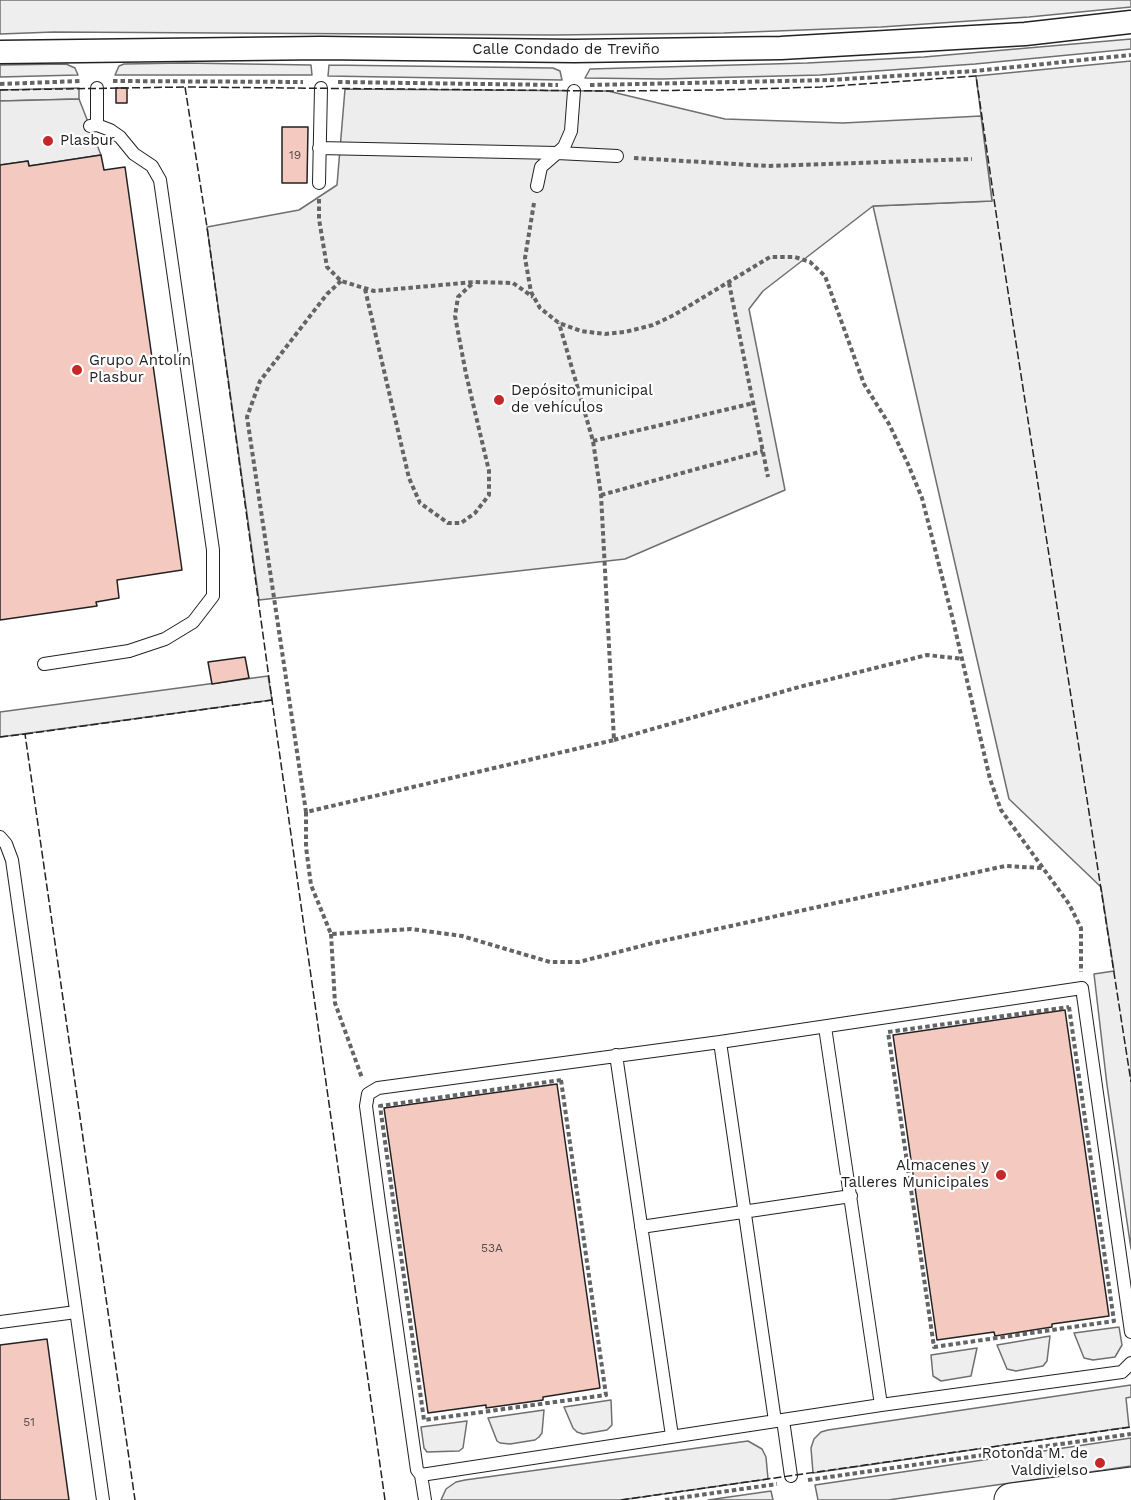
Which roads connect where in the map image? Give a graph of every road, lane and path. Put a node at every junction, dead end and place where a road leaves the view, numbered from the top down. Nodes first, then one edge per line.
1 (1131, 22) edge
2 (0, 52) edge
3 (97, 88) dead end
4 (321, 88) dead end
5 (574, 91) dead end
6 (319, 148) junction
7 (557, 153) junction
8 (617, 156) joint
9 (972, 159) dead end
10 (319, 183) joint
11 (537, 186) joint
12 (341, 281) junction
13 (474, 282) junction
14 (729, 282) junction
15 (365, 289) junction
16 (534, 297) junction
17 (559, 323) junction
18 (754, 403) junction
19 (593, 441) junction
20 (763, 451) junction
21 (768, 477) dead end
22 (602, 495) junction
23 (963, 659) junction
24 (44, 664) dead end
25 (614, 740) junction
26 (306, 812) junction
27 (0, 837) edge
28 (1043, 868) junction
29 (330, 934) junction
30 (1082, 988) junction
31 (825, 1027) junction
32 (720, 1042) junction
33 (616, 1055) junction
34 (368, 1094) junction
35 (851, 1196) junction
36 (745, 1210) junction
37 (640, 1227) junction
38 (76, 1312) junction
39 (1114, 1321) joint
40 (0, 1322) edge
41 (1131, 1332) edge
42 (1131, 1363) edge
43 (606, 1395) joint
44 (881, 1405) junction
45 (779, 1420) junction
46 (1131, 1434) edge
47 (672, 1436) junction
48 (905, 1467) dead end
49 (421, 1475) junction
50 (791, 1476) dead end
51 (1131, 1484) edge
52 (103, 1500) edge
53 (425, 1500) edge
54 (1011, 1500) edge

1 - 2 street, Calle Condado de Treviño
3 - 24 lane
4 - 6 lane
5 - 7 lane
6 - 7 lane
6 - 10 lane
7 - 8 lane
7 - 11 lane
8 - 9 path
10 - 12 path
11 - 16 path
12 - 15 path
12 - 26 path
13 - 15 path
13 - 15 path
13 - 16 path
14 - 17 path
14 - 18 path
14 - 23 path
16 - 17 path
17 - 19 path
18 - 19 path
18 - 20 path
19 - 22 path
20 - 21 path
20 - 22 path
22 - 25 path
23 - 25 path
23 - 28 path
25 - 26 path
26 - 29 path
27 - 38 lane
28 - 29 path
28 - 30 path
29 - 34 path
30 - 31 lane
30 - 41 lane
31 - 32 lane
31 - 35 lane
32 - 33 lane
32 - 36 lane
33 - 34 lane
33 - 37 lane
34 - 49 lane
35 - 36 lane
35 - 44 lane
36 - 37 lane
36 - 45 lane
37 - 47 lane
38 - 40 lane
38 - 52 lane
39 - 39 path
42 - 44 lane
43 - 43 path
44 - 45 lane
45 - 47 lane
45 - 50 lane
46 - 48 path
47 - 49 lane
49 - 53 lane
51 - 54 main road

